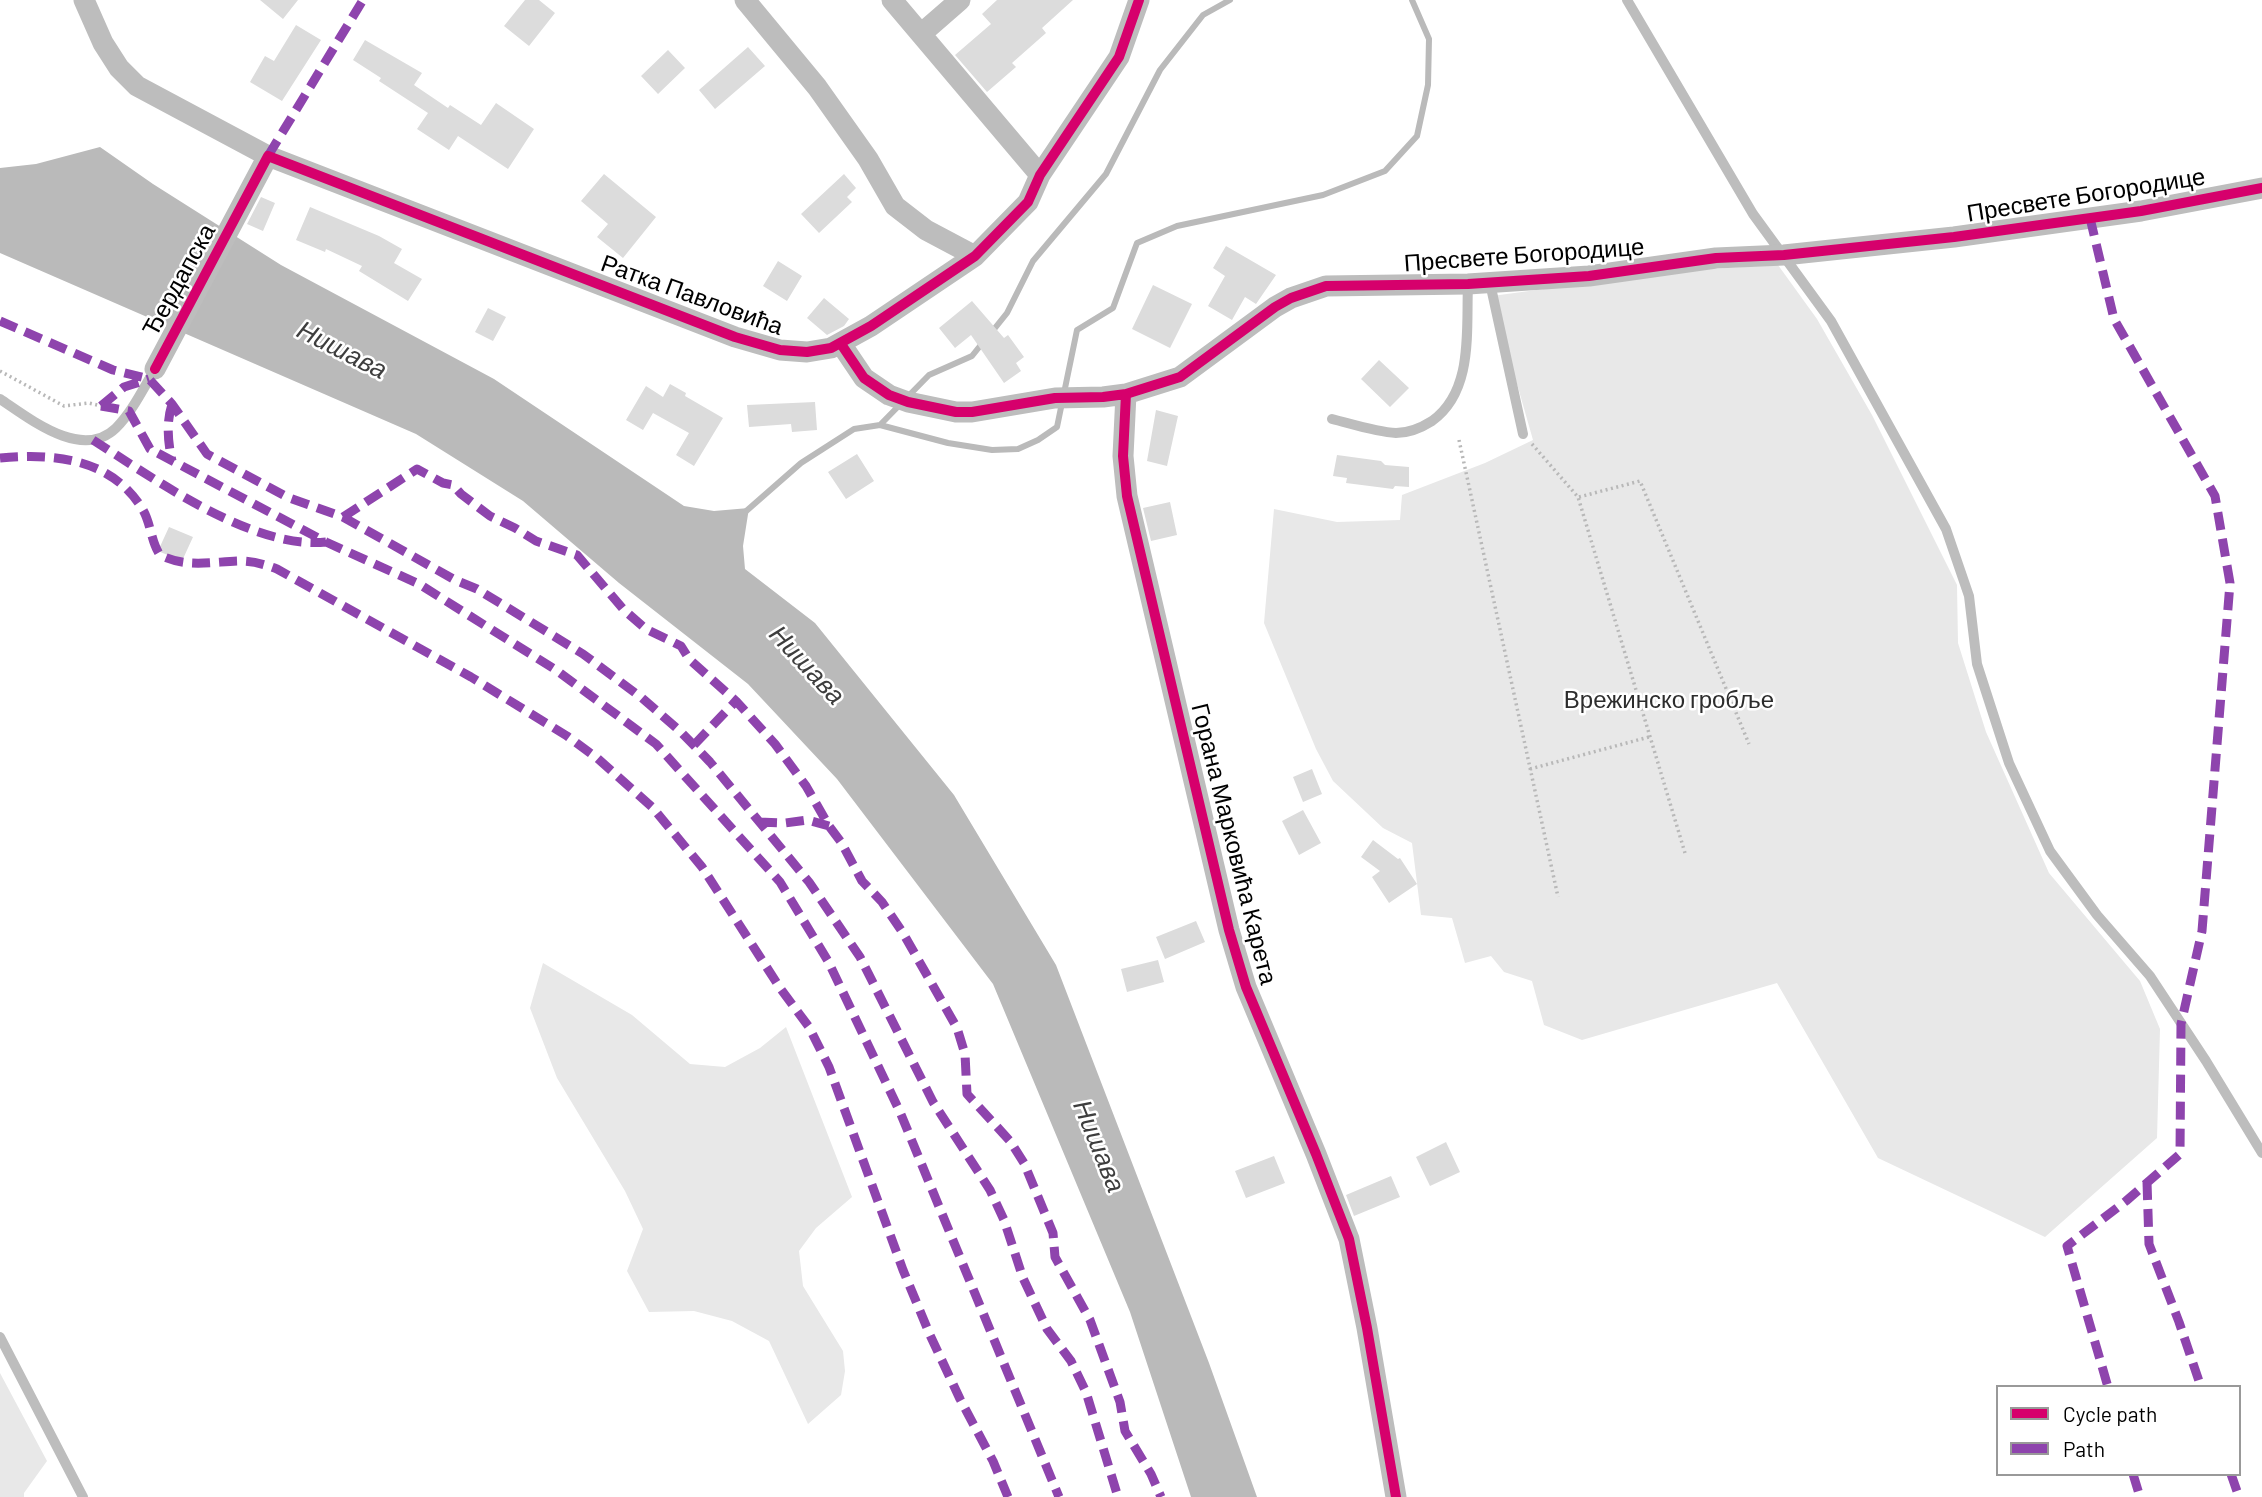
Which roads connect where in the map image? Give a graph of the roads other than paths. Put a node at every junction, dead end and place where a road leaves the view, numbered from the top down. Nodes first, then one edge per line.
1 (84, 0) edge
2 (745, 0) edge
3 (892, 0) edge
4 (960, 0) edge
5 (1139, 0) edge
6 (1627, 0) edge
7 (921, 34) junction
8 (268, 156) junction
9 (1040, 175) junction
10 (2262, 188) edge
11 (1784, 255) junction
12 (975, 256) junction
13 (1490, 283) junction
14 (1468, 284) junction
15 (841, 344) junction
16 (155, 369) joint
17 (1126, 394) junction
18 (0, 399) edge
19 (1332, 419) dead end
20 (1523, 434) road end
21 (2262, 1153) edge
22 (0, 1337) edge
23 (83, 1497) edge
24 (1396, 1497) edge

1 - 8 street, Ратка Павловића
2 - 12 street
3 - 7 street
4 - 7 street
5 - 9 street, Ратка Павловића
6 - 11 lane
7 - 9 street
8 - 15 street, Ратка Павловића
8 - 16 street, Ђердапска
9 - 12 street, Ратка Павловића
10 - 11 street, Пресвете Богородице
11 - 13 street, Пресвете Богородице
11 - 21 lane
12 - 15 street, Ратка Павловића
13 - 14 street, Пресвете Богородице
13 - 20 lane
14 - 17 street, Пресвете Богородице
14 - 19 lane
15 - 17 street, Пресвете Богородице
16 - 18 lane
17 - 24 street, Горана Марковића Карета
22 - 23 lane

